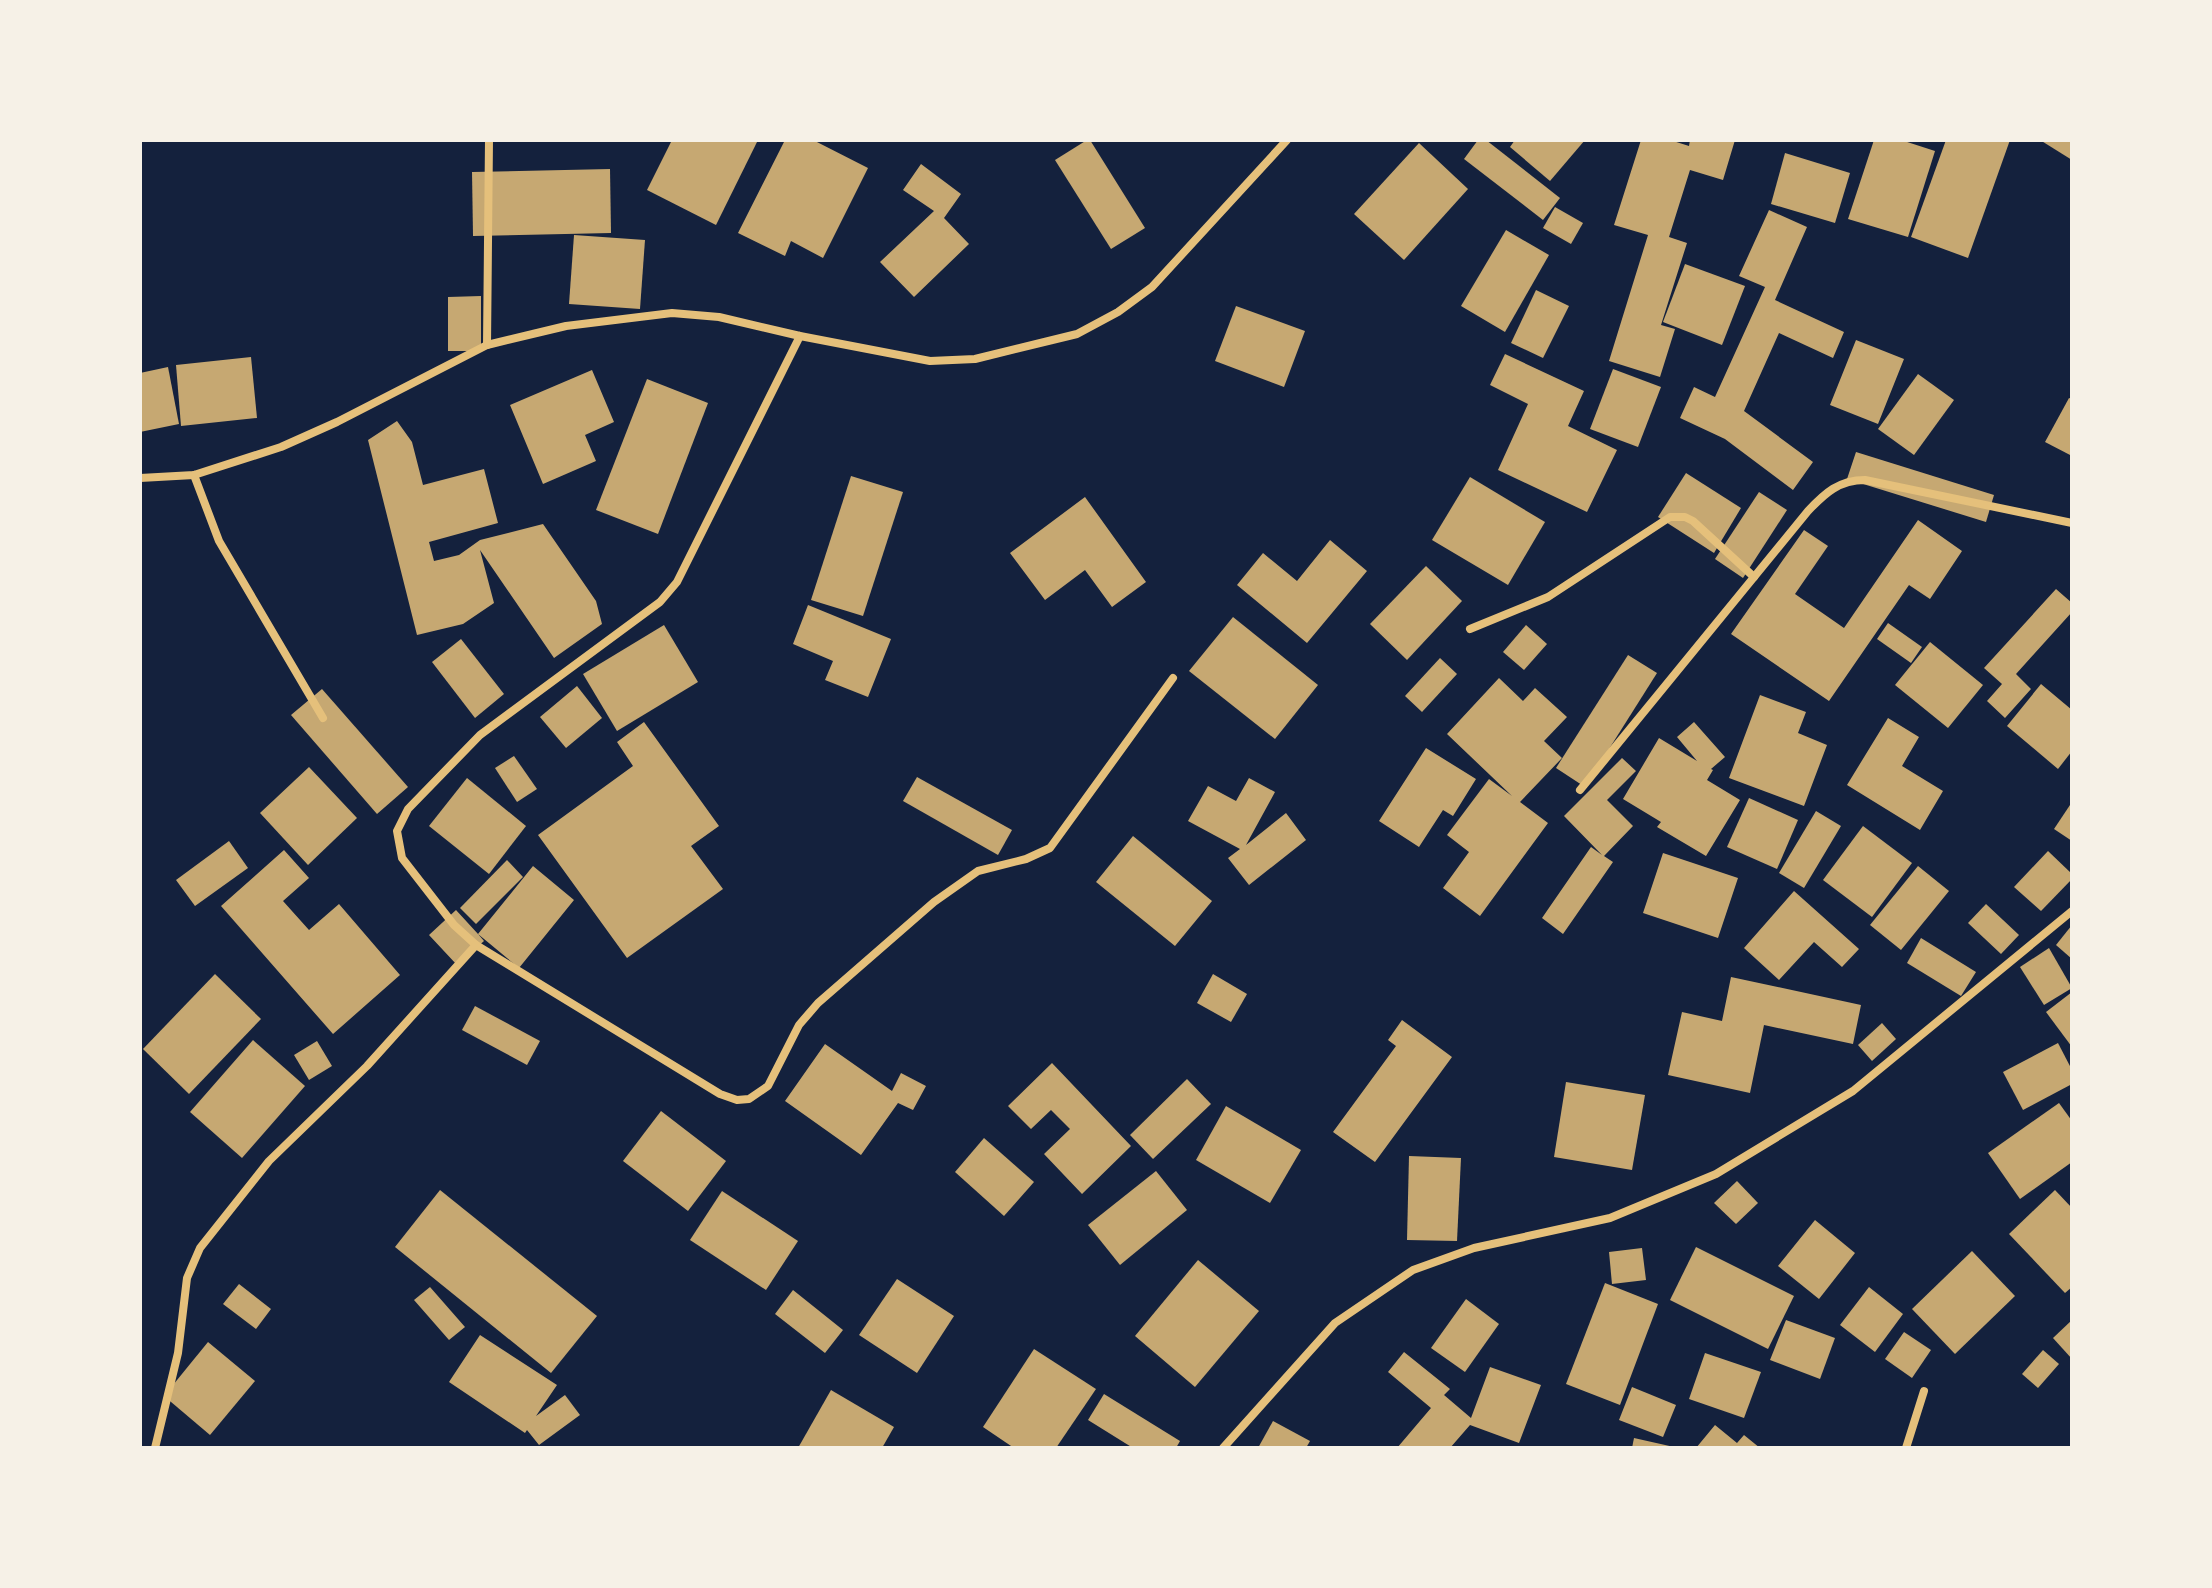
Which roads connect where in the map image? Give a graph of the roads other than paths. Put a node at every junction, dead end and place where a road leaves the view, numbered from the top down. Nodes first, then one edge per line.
1 (489, 140) edge
2 (1287, 140) edge
3 (800, 336) junction
4 (487, 345) junction
5 (194, 475) junction
6 (140, 478) edge
7 (2072, 523) edge
8 (1754, 577) junction
9 (1470, 629) dead end
10 (1173, 678) dead end
11 (323, 718) dead end
12 (1580, 790) dead end
13 (2072, 911) edge
14 (476, 945) junction
15 (1924, 1391) dead end
16 (155, 1448) edge
17 (1223, 1448) edge
18 (1906, 1448) edge

1 - 4 street
2 - 3 street
3 - 4 street
3 - 14 street
4 - 5 street
5 - 6 street
5 - 11 street
7 - 8 street
8 - 9 street
8 - 12 street
10 - 14 street
13 - 17 street
14 - 16 street
15 - 18 street

